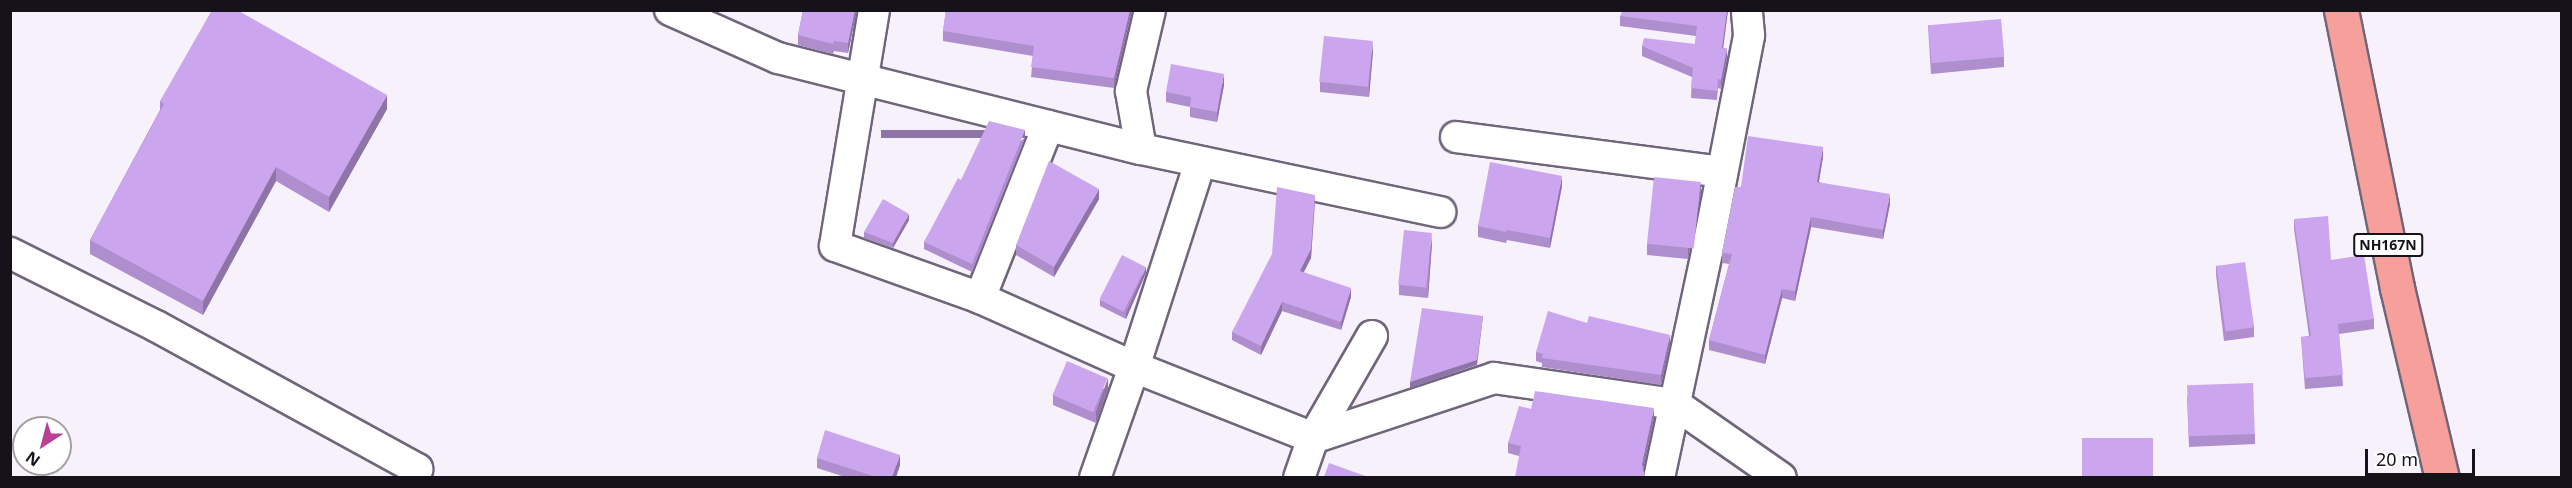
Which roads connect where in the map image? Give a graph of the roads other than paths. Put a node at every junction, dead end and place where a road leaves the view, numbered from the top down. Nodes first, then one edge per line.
1 (670, 10) edge
2 (874, 10) edge
3 (1150, 10) edge
4 (1747, 10) edge
5 (2341, 10) edge
6 (861, 79) junction
7 (1048, 126) junction
8 (1456, 137) dead end
9 (1141, 149) junction
10 (1200, 163) junction
11 (1722, 172) junction
12 (1440, 212) dead end
13 (10, 253) edge
14 (980, 298) junction
15 (1372, 336) dead end
16 (1134, 367) junction
17 (1675, 404) junction
18 (1313, 438) junction
19 (413, 477) edge
20 (1095, 477) edge
21 (1299, 477) edge
22 (1659, 477) edge
23 (1781, 477) edge
24 (2442, 477) edge

1 - 6 street
2 - 6 street
3 - 9 street
4 - 11 street
5 - 24 highway, NH167N
6 - 7 street
6 - 14 street
7 - 9 street
7 - 14 street
8 - 11 street
9 - 10 street
10 - 12 street
10 - 16 street
11 - 17 street
13 - 19 street
14 - 16 street
15 - 18 street
16 - 18 street
16 - 20 street
17 - 18 street
17 - 22 street
17 - 23 street
18 - 21 street

